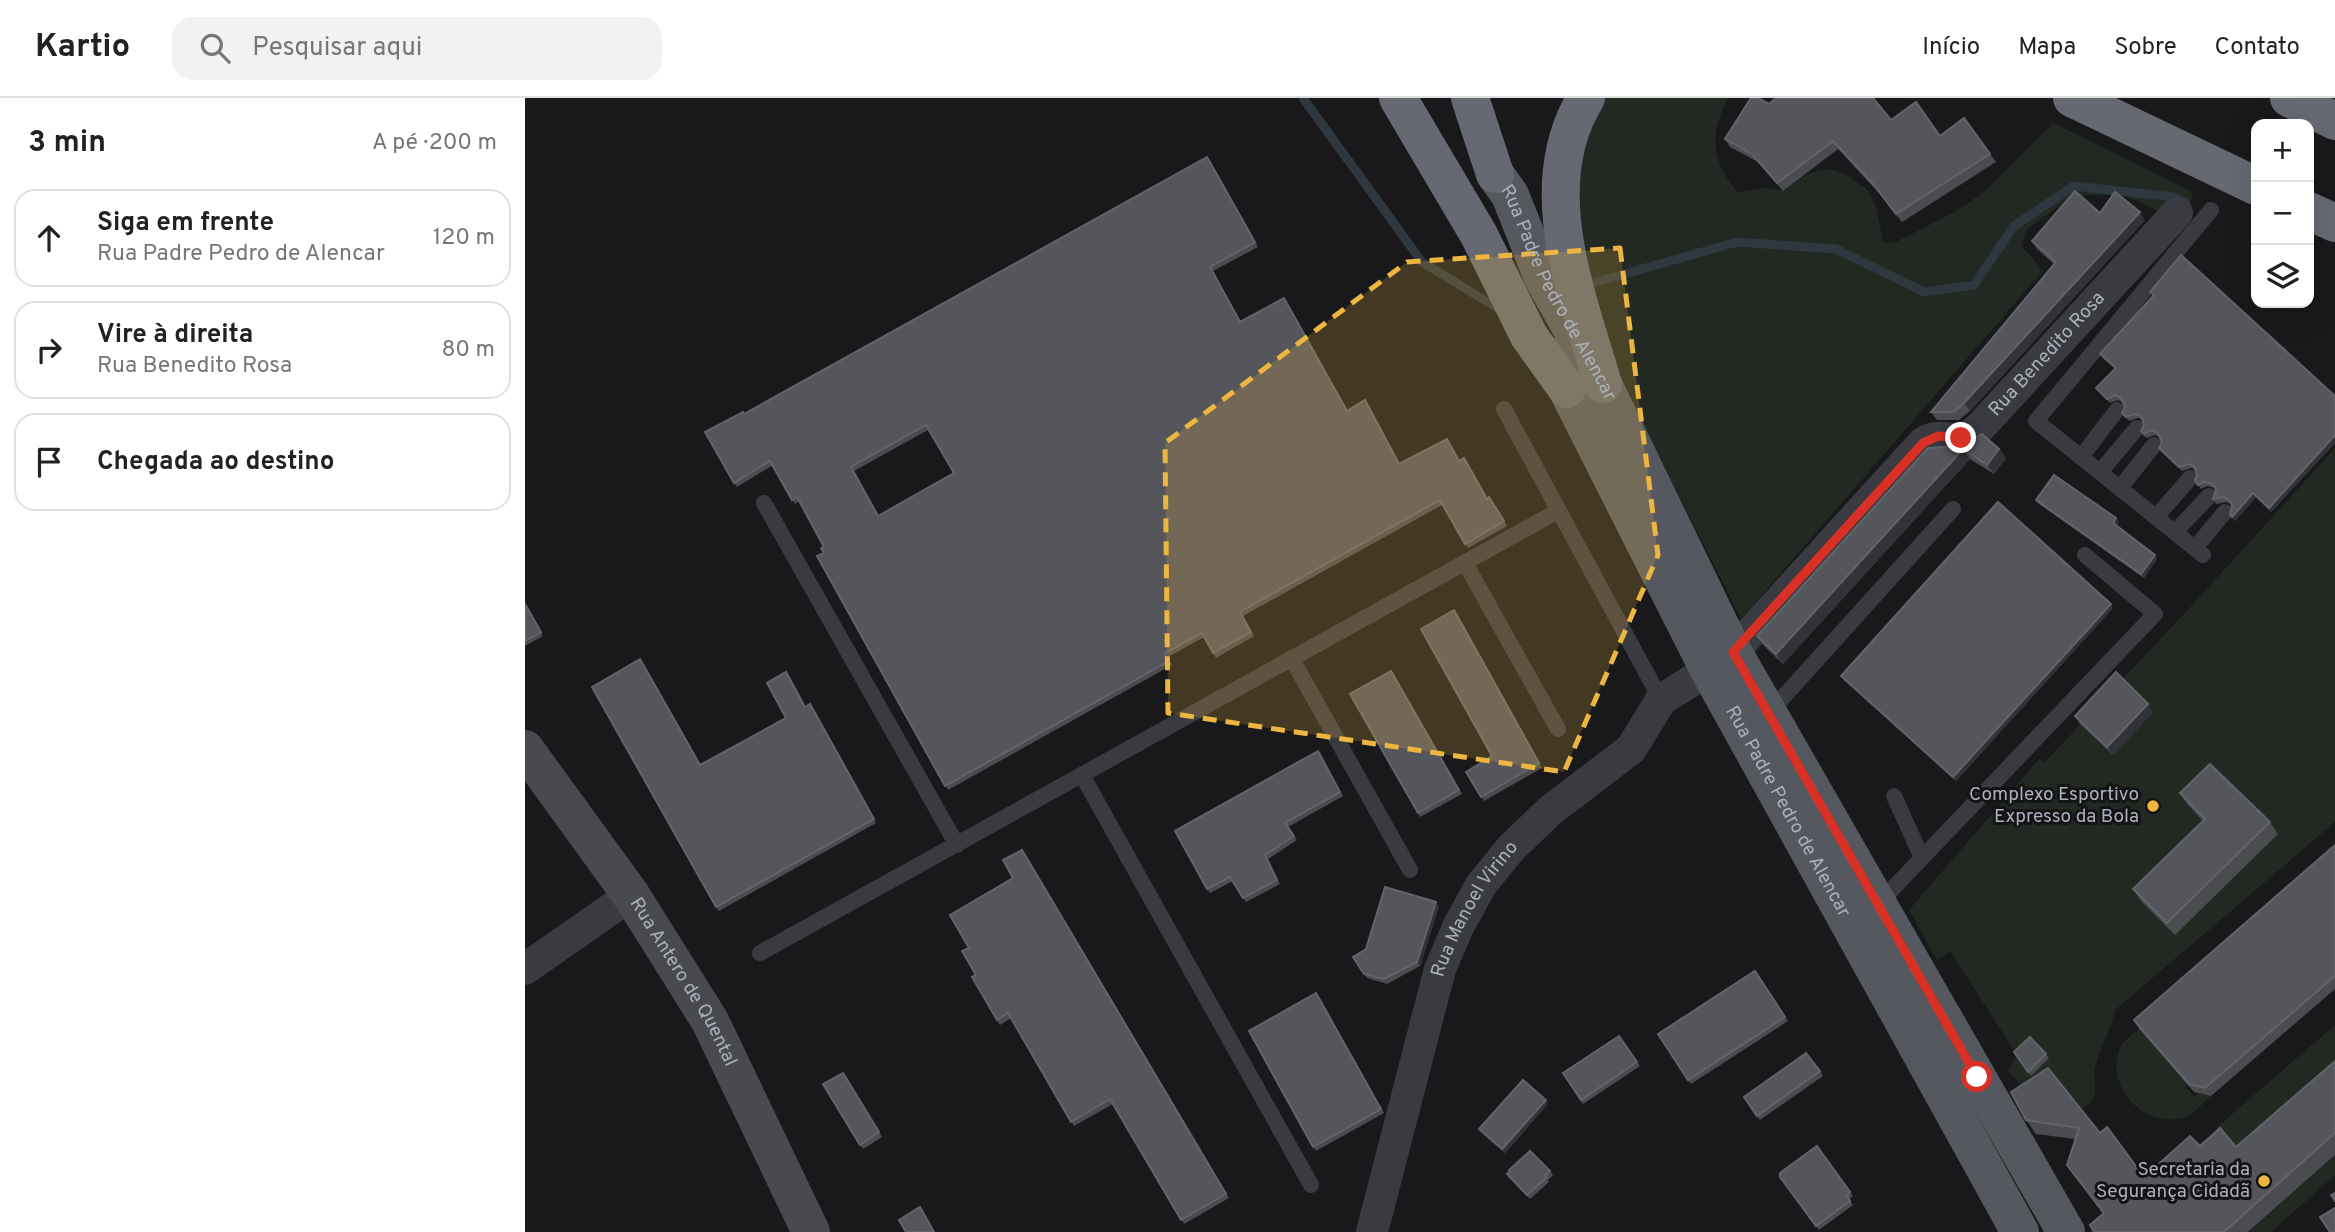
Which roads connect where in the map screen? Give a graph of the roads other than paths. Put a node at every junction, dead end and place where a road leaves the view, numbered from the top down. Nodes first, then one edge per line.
1 (1398, 98) edge
2 (1470, 98) edge
3 (1586, 98) edge
4 (2071, 98) edge
5 (2289, 98) edge
6 (2335, 121) edge
7 (1495, 174) joint
8 (2251, 184) edge
9 (2211, 210) dead end
10 (2314, 213) edge
11 (2177, 214) dead end
12 (2335, 223) edge
13 (1585, 386) junction
14 (1504, 409) dead end
15 (2117, 410) dead end
16 (2137, 428) dead end
17 (2154, 445) dead end
18 (2081, 457) junction
19 (2100, 472) junction
20 (2190, 478) dead end
21 (2120, 488) junction
22 (2209, 496) dead end
23 (764, 503) dead end
24 (1953, 509) dead end
25 (1559, 511) junction
26 (2225, 512) dead end
27 (2156, 517) junction
28 (2175, 532) junction
29 (2085, 555) dead end
30 (1465, 563) junction
31 (1292, 659) junction
32 (1721, 661) junction
33 (1661, 700) junction
34 (1769, 713) junction
35 (1559, 729) dead end
36 (525, 748) edge
37 (1082, 775) junction
38 (1894, 796) dead end
39 (957, 845) junction
40 (1922, 858) junction
41 (1410, 870) dead end
42 (631, 895) junction
43 (1878, 904) junction
44 (760, 953) dead end
45 (525, 969) edge
46 (2032, 1174) junction
47 (1311, 1185) dead end
48 (1998, 1195) junction
49 (811, 1232) edge
50 (1372, 1232) edge
51 (2020, 1232) edge
52 (2066, 1232) edge

1 - 13 highway
2 - 7 highway
3 - 13 highway
4 - 8 highway
5 - 6 highway
7 - 13 main road, Rua Padre Pedro de Alencar
9 - 18 lane
10 - 12 highway
11 - 32 street, Rua Benedito Rosa
13 - 32 main road, Rua Padre Pedro de Alencar
14 - 25 lane
15 - 18 lane
16 - 19 lane
17 - 21 lane
18 - 19 lane
19 - 21 lane
20 - 27 lane
21 - 27 lane
22 - 28 lane
23 - 39 lane
24 - 34 lane
25 - 30 lane
25 - 33 lane
26 - 28 lane
27 - 28 lane
29 - 40 lane
30 - 31 lane
30 - 35 lane
31 - 37 lane
31 - 41 lane
32 - 33 street, Rua Manoel Virino
32 - 34 main road, Rua Padre Pedro de Alencar
32 - 48 main road, Rua Padre Pedro de Alencar
33 - 50 street, Rua Manoel Virino
34 - 43 main road, Rua Padre Pedro de Alencar
36 - 42 street, Rua Antero de Quental
37 - 39 lane
37 - 47 lane
38 - 40 lane
39 - 44 lane
40 - 43 lane
42 - 45 street
42 - 49 street, Rua Antero de Quental
43 - 46 main road, Rua Padre Pedro de Alencar
46 - 48 main road
46 - 52 main road, Rua Padre Pedro de Alencar
48 - 51 main road, Rua Padre Pedro de Alencar

